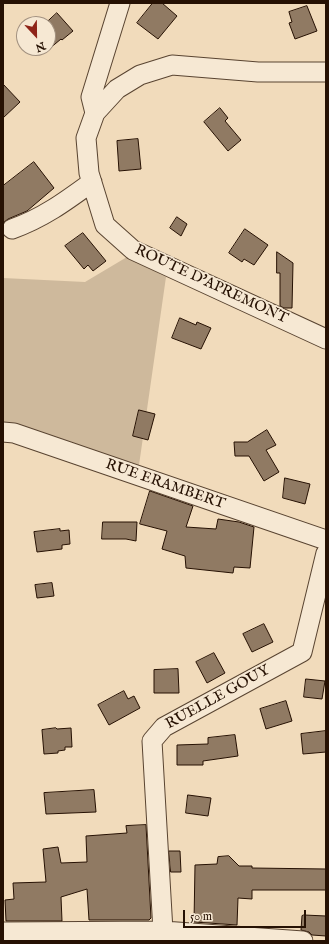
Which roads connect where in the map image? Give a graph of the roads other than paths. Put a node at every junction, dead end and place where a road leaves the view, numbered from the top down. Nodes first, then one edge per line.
1 (120, 3) edge
2 (326, 72) edge
3 (95, 113) junction
4 (92, 182) junction
5 (12, 229) dead end
6 (326, 339) edge
7 (3, 432) edge
8 (326, 540) edge
9 (326, 553) edge
10 (163, 931) junction
11 (3, 932) edge
12 (303, 941) edge

1 - 3 street
2 - 3 street, ROUTE D'APREMONT
3 - 4 street, ROUTE D'APREMONT
4 - 5 street
4 - 6 street, ROUTE D'APREMONT
7 - 8 street, RUE ERAMBERT
9 - 10 street, RUELLE GOUY
10 - 11 street
10 - 12 street

